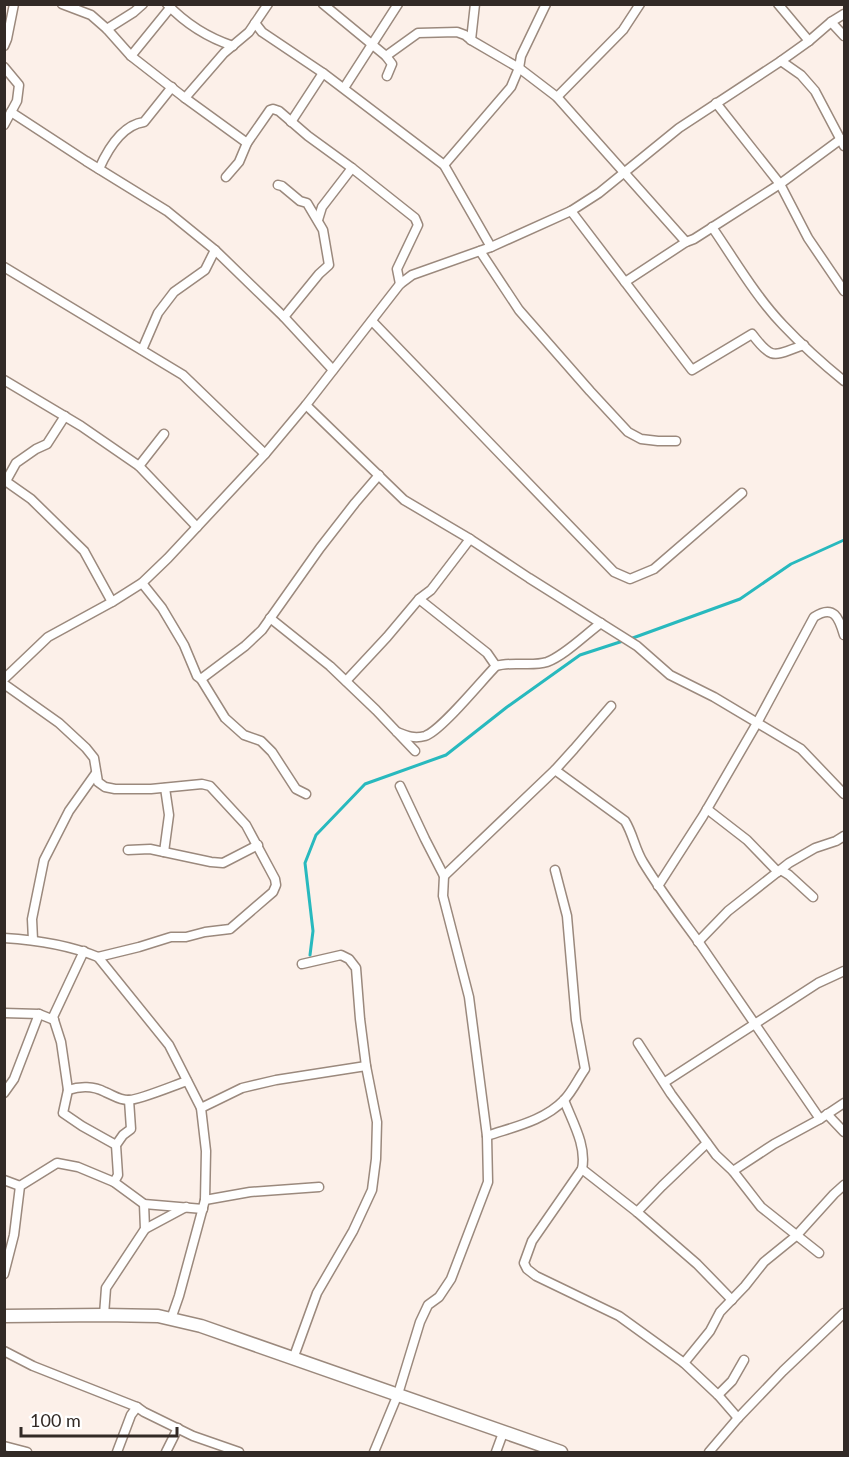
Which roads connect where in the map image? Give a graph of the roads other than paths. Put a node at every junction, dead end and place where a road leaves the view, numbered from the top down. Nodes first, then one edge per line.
1 (14, 4) edge
2 (62, 4) edge
3 (143, 4) edge
4 (268, 4) edge
5 (398, 4) edge
6 (475, 4) edge
7 (546, 4) edge
8 (640, 4) edge
9 (778, 4) edge
10 (169, 6) edge
11 (327, 6) edge
12 (844, 14) edge
13 (831, 22) junction
14 (255, 23) junction
15 (107, 29) junction
16 (844, 36) edge
17 (471, 40) junction
18 (809, 41) junction
19 (373, 44) junction
20 (4, 46) edge
21 (233, 46) junction
22 (131, 56) junction
23 (386, 56) junction
24 (782, 61) junction
25 (5, 68) edge
26 (519, 68) junction
27 (322, 73) junction
28 (387, 76) dead end
29 (172, 87) junction
30 (344, 88) junction
31 (557, 97) junction
32 (185, 98) junction
33 (716, 104) junction
34 (11, 112) junction
35 (291, 122) junction
36 (4, 125) edge
37 (843, 142) edge
38 (247, 143) junction
39 (444, 165) junction
40 (352, 168) junction
41 (99, 169) junction
42 (624, 172) junction
43 (226, 177) dead end
44 (780, 184) junction
45 (278, 185) dead end
46 (571, 211) junction
47 (318, 220) junction
48 (712, 227) junction
49 (686, 242) junction
50 (491, 248) junction
51 (215, 250) junction
52 (480, 251) junction
53 (4, 267) edge
54 (625, 282) junction
55 (399, 284) junction
56 (844, 291) edge
57 (284, 317) junction
58 (372, 321) junction
59 (804, 345) junction
60 (142, 350) junction
61 (333, 370) junction
62 (4, 380) edge
63 (844, 381) edge
64 (306, 405) junction
65 (65, 416) junction
66 (164, 434) dead end
67 (676, 441) dead end
68 (265, 454) junction
69 (139, 466) junction
70 (379, 475) junction
71 (5, 481) edge
72 (742, 493) dead end
73 (197, 527) junction
74 (470, 539) junction
75 (142, 583) junction
76 (419, 599) junction
77 (112, 602) junction
78 (270, 618) junction
79 (600, 623) junction
80 (844, 635) edge
81 (4, 665) edge
82 (496, 666) junction
83 (8, 676) edge
84 (201, 679) junction
85 (346, 681) junction
86 (4, 684) edge
87 (611, 706) dead end
88 (757, 723) junction
89 (397, 732) junction
90 (415, 751) dead end
91 (555, 770) junction
92 (96, 773) junction
93 (400, 786) dead end
94 (165, 788) junction
95 (306, 794) dead end
96 (844, 794) edge
97 (707, 809) junction
98 (844, 836) edge
99 (258, 845) junction
100 (128, 850) dead end
101 (164, 852) junction
102 (555, 870) dead end
103 (779, 871) junction
104 (444, 876) junction
105 (658, 886) junction
106 (813, 897) dead end
107 (4, 938) edge
108 (33, 940) junction
109 (698, 942) junction
110 (84, 951) junction
111 (98, 957) junction
112 (302, 964) dead end
113 (844, 971) edge
114 (4, 1013) edge
115 (39, 1014) junction
116 (54, 1020) junction
117 (754, 1024) junction
118 (638, 1043) dead end
119 (366, 1066) junction
120 (186, 1081) junction
121 (664, 1082) junction
122 (68, 1090) junction
123 (4, 1093) edge
124 (129, 1100) junction
125 (564, 1100) junction
126 (844, 1103) edge
127 (201, 1108) junction
128 (824, 1117) junction
129 (844, 1132) edge
130 (488, 1136) junction
131 (707, 1143) junction
132 (116, 1144) junction
133 (582, 1169) junction
134 (733, 1171) junction
135 (4, 1180) edge
136 (114, 1182) junction
137 (844, 1185) edge
138 (20, 1186) junction
139 (319, 1187) dead end
140 (144, 1204) junction
141 (204, 1205) junction
142 (187, 1207) junction
143 (637, 1212) junction
144 (145, 1229) junction
145 (796, 1236) junction
146 (819, 1253) dead end
147 (4, 1274) edge
148 (732, 1300) junction
149 (844, 1313) edge
150 (104, 1315) junction
151 (4, 1316) edge
152 (171, 1319) junction
153 (4, 1350) edge
154 (293, 1359) junction
155 (744, 1360) dead end
156 (684, 1363) junction
157 (398, 1394) junction
158 (718, 1395) junction
159 (137, 1407) junction
160 (738, 1418) junction
161 (178, 1428) junction
162 (503, 1433) junction
163 (4, 1446) edge
164 (27, 1452) edge
165 (117, 1452) edge
166 (166, 1452) edge
167 (235, 1452) edge
168 (374, 1452) edge
169 (496, 1452) edge
170 (561, 1452) edge
171 (709, 1452) edge

1 - 20 street
2 - 15 street
3 - 15 street
4 - 14 street
5 - 19 street
6 - 17 street
7 - 26 street
8 - 31 street
9 - 18 street
10 - 21 street
10 - 22 street
11 - 19 street
12 - 13 street
13 - 16 street
13 - 18 street
14 - 21 street
14 - 27 street
15 - 22 street
17 - 23 street
17 - 26 street
18 - 24 street
19 - 23 street
19 - 30 street
21 - 32 street
22 - 29 street
23 - 28 street
24 - 33 street
24 - 37 street
25 - 34 street
26 - 31 street
26 - 39 street
27 - 30 street
27 - 35 street
29 - 32 street
29 - 41 street
30 - 39 street
31 - 42 street
32 - 38 street
33 - 42 street
33 - 44 street
34 - 36 street
34 - 41 street
35 - 38 street
35 - 40 street
37 - 44 street
38 - 43 street
39 - 50 street
40 - 47 street
40 - 55 street
41 - 51 street
42 - 46 street
42 - 49 street
44 - 48 street
44 - 56 street
45 - 47 street
46 - 50 street
46 - 54 street
47 - 57 street
48 - 49 street
48 - 59 street
49 - 54 street
50 - 52 street
51 - 57 street
51 - 60 street
52 - 55 street
52 - 67 street
53 - 60 street
54 - 59 street
55 - 58 street
57 - 61 street
58 - 61 street
58 - 72 street
59 - 63 street
60 - 68 street
61 - 64 street
62 - 65 street
64 - 68 street
64 - 70 street
65 - 69 street
65 - 71 street
66 - 69 street
68 - 73 street
69 - 73 street
70 - 74 street
70 - 78 street
71 - 77 street
73 - 75 street
74 - 76 street
74 - 79 street
75 - 77 street
75 - 84 street
76 - 82 street
76 - 85 street
77 - 83 street
78 - 84 street
78 - 85 street
79 - 82 street
79 - 88 street
80 - 88 street
81 - 83 street
82 - 89 street
84 - 95 street
85 - 89 street
86 - 92 street
87 - 91 street
88 - 96 street
88 - 97 street
89 - 90 street
91 - 104 street
91 - 105 street
92 - 94 street
92 - 108 street
93 - 104 street
94 - 99 street
94 - 101 street
97 - 103 street
97 - 105 street
98 - 103 street
99 - 101 street
99 - 111 street
100 - 101 street
102 - 125 street
103 - 106 street
103 - 109 street
104 - 130 street
105 - 109 street
107 - 108 street
108 - 110 street
109 - 117 street
110 - 111 street
110 - 116 street
111 - 120 street
112 - 119 street
113 - 117 street
114 - 115 street
115 - 116 street
115 - 123 street
116 - 122 street
117 - 121 street
117 - 128 street
118 - 121 street
119 - 127 street
119 - 154 street
120 - 124 street
120 - 127 street
121 - 131 street
122 - 124 street
122 - 132 street
124 - 132 street
125 - 130 street
125 - 133 street
126 - 128 street
127 - 141 street
128 - 129 street
128 - 134 street
130 - 157 street
131 - 134 street
131 - 143 street
132 - 136 street
133 - 143 street
133 - 156 street
134 - 145 street
135 - 138 street
136 - 138 street
136 - 140 street
137 - 145 street
138 - 147 street
139 - 141 street
140 - 142 street
140 - 144 street
141 - 142 street
141 - 152 street
142 - 144 street
143 - 148 street
144 - 150 street
145 - 146 street
145 - 148 street
148 - 156 street
149 - 160 street
150 - 151 main road
150 - 152 main road
152 - 154 main road
153 - 159 street
154 - 157 main road
155 - 158 street
156 - 158 street
157 - 162 main road
157 - 168 street
158 - 160 street
159 - 161 street
159 - 165 street
160 - 171 street
161 - 166 street
161 - 167 street
162 - 169 street
162 - 170 main road
163 - 164 street

